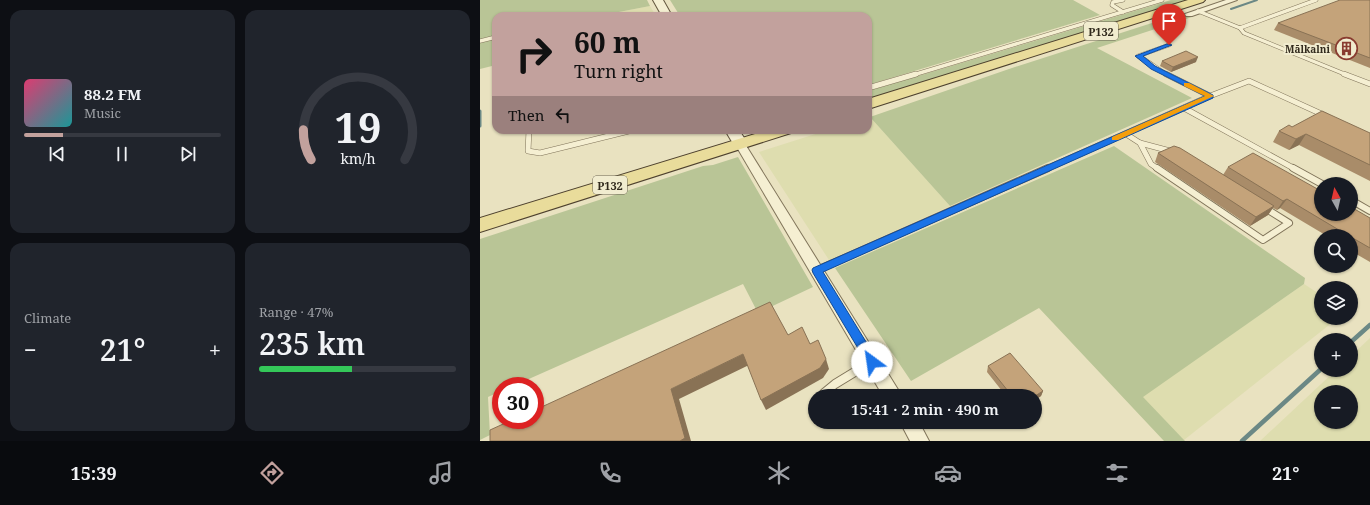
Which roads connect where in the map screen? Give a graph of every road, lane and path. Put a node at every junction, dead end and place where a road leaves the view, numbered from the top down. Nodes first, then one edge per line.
1 (658, 0) edge
2 (1123, 0) edge
3 (1162, 0) edge
4 (1233, 0) edge
5 (1316, 0) edge
6 (1199, 6) edge
7 (665, 12) edge
8 (1123, 12) junction
9 (1189, 14) dead end
10 (1240, 28) junction
11 (492, 38) edge
12 (480, 41) edge
13 (1169, 45) dead end
14 (1370, 84) edge
15 (872, 87) edge
16 (1210, 96) junction
17 (872, 103) edge
18 (1184, 108) junction
19 (1334, 120) edge
20 (529, 134) edge
21 (617, 134) edge
22 (757, 134) edge
23 (1126, 134) junction
24 (736, 137) edge
25 (1140, 143) junction
26 (1178, 153) edge
27 (1314, 180) edge
28 (1256, 203) edge
29 (1358, 204) edge
30 (1370, 211) edge
31 (480, 225) edge
32 (817, 270) junction
33 (872, 362) junction
34 (829, 389) edge
35 (889, 389) edge
36 (913, 429) edge
37 (920, 441) edge

1 - 7 street
2 - 8 lane
3 - 8 lane
4 - 6 street
5 - 10 lane
6 - 9 street
6 - 10 lane
6 - 17 main road, P132
8 - 15 lane
10 - 14 lane
11 - 12 lane
13 - 16 lane
16 - 18 lane
16 - 19 lane
18 - 23 lane
18 - 27 lane
20 - 21 lane
22 - 24 main road, P132
23 - 25 lane
23 - 32 lane
24 - 31 main road, P132
24 - 32 street
25 - 26 lane
25 - 28 lane
29 - 30 lane
32 - 33 street
33 - 34 lane
33 - 35 street
36 - 37 street

